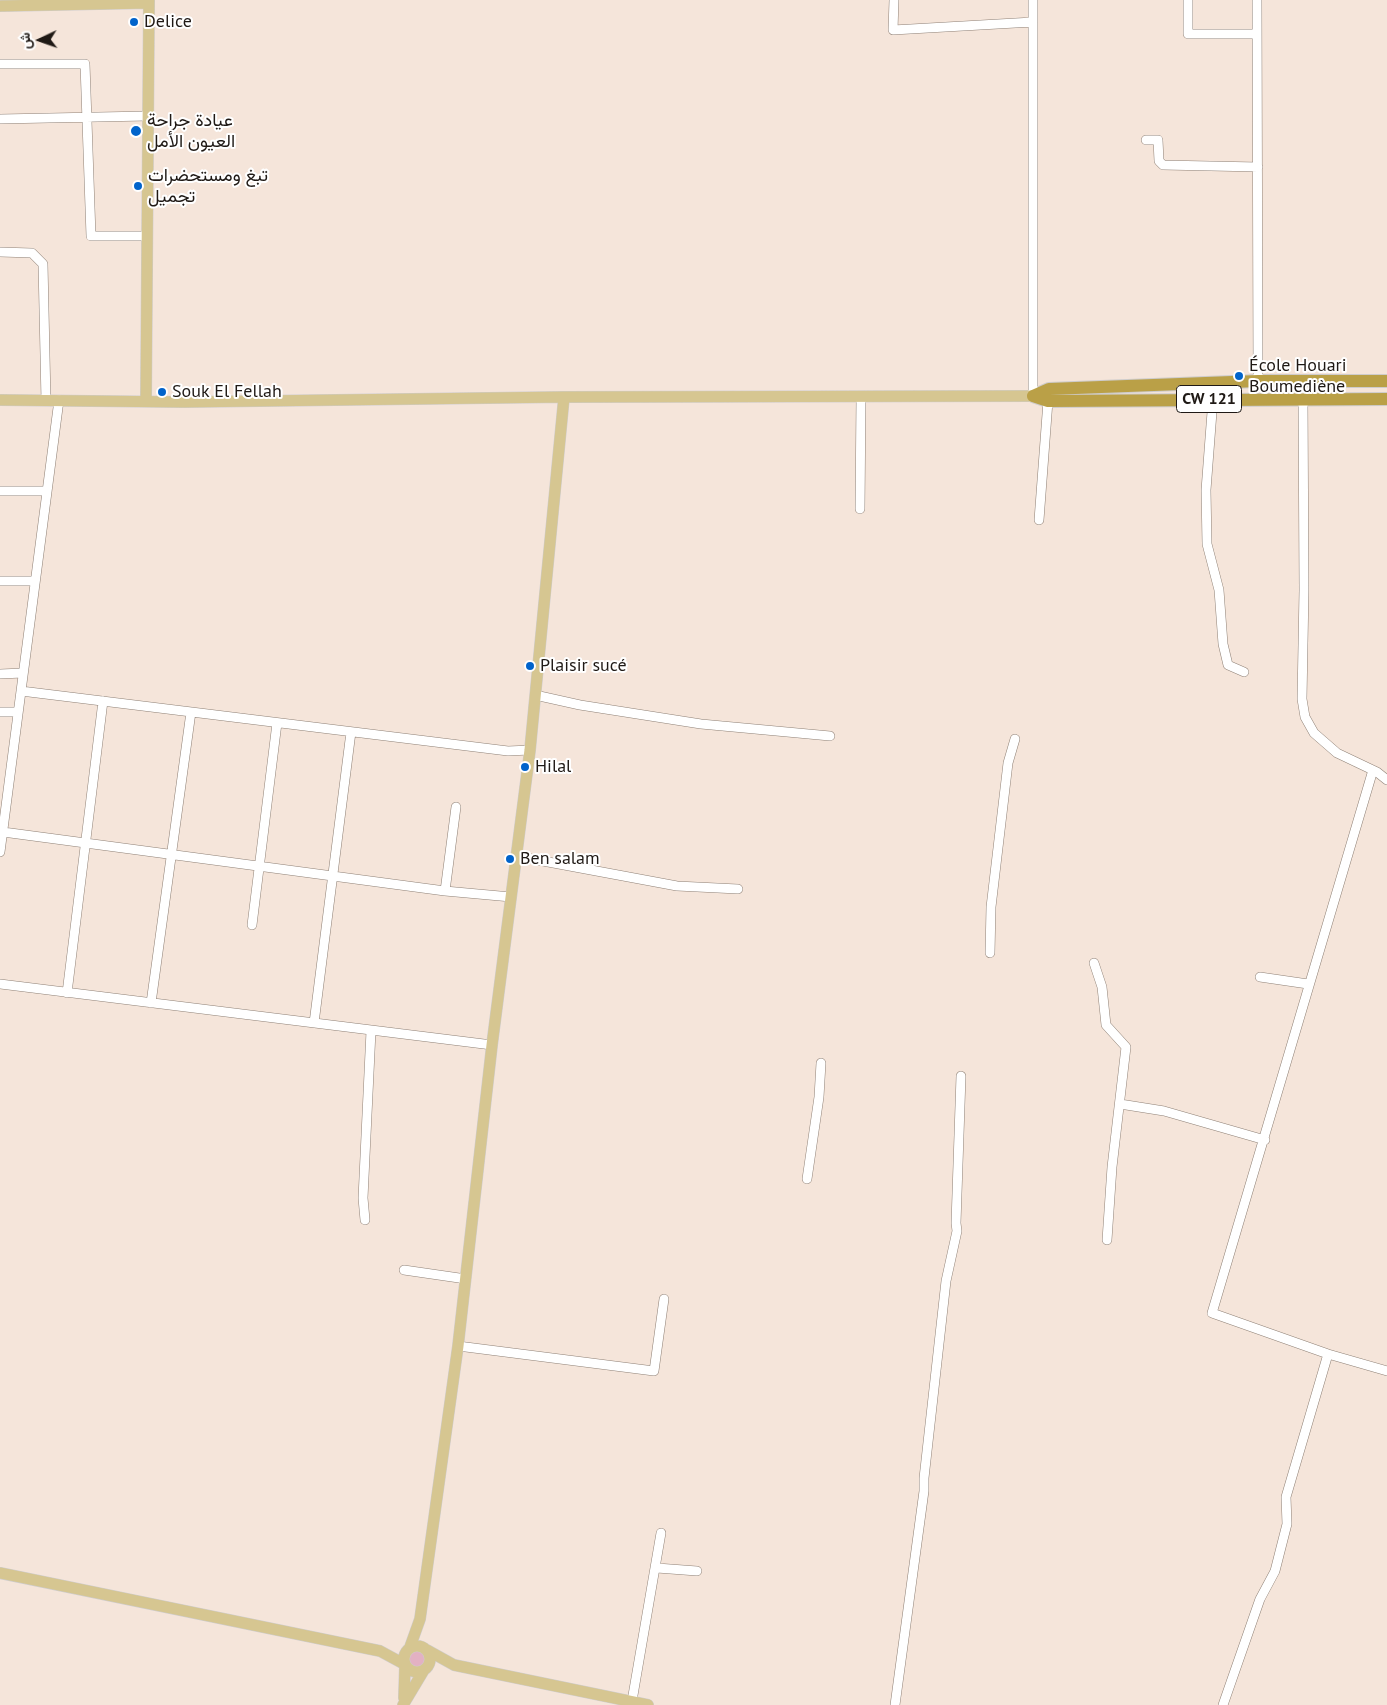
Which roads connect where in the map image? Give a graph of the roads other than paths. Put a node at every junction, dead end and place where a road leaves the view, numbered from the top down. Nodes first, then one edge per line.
1 (894, 0) edge
2 (1033, 0) edge
3 (1188, 0) edge
4 (1257, 0) edge
5 (73, 2) edge
6 (148, 2) edge
7 (0, 6) edge
8 (1032, 22) junction
9 (1257, 34) junction
10 (0, 64) edge
11 (87, 115) junction
12 (148, 116) junction
13 (0, 118) edge
14 (1146, 140) dead end
15 (1258, 167) junction
16 (146, 236) junction
17 (0, 252) edge
18 (1258, 381) junction
19 (1387, 381) edge
20 (1032, 396) junction
21 (564, 397) junction
22 (861, 398) junction
23 (1303, 398) junction
24 (1387, 398) edge
25 (1213, 399) junction
26 (0, 400) edge
27 (59, 400) junction
28 (46, 401) junction
29 (1048, 401) junction
30 (146, 402) junction
31 (0, 491) edge
32 (47, 492) junction
33 (860, 509) dead end
34 (1039, 520) dead end
35 (0, 581) edge
36 (35, 582) junction
37 (1244, 672) dead end
38 (0, 674) edge
39 (23, 674) junction
40 (21, 691) junction
41 (535, 695) junction
42 (103, 701) junction
43 (0, 712) edge
44 (18, 712) junction
45 (190, 712) junction
46 (277, 723) junction
47 (351, 732) junction
48 (830, 736) dead end
49 (1015, 739) dead end
50 (530, 750) junction
51 (1373, 770) junction
52 (1387, 780) edge
53 (456, 806) dead end
54 (2, 813) edge
55 (3, 832) junction
56 (86, 843) junction
57 (0, 852) edge
58 (173, 854) junction
59 (516, 856) junction
60 (258, 866) junction
61 (333, 876) junction
62 (738, 889) dead end
63 (445, 891) junction
64 (511, 897) junction
65 (252, 925) dead end
66 (990, 953) dead end
67 (1094, 963) dead end
68 (1260, 977) dead end
69 (0, 984) edge
70 (1308, 984) junction
71 (68, 993) junction
72 (151, 1003) junction
73 (314, 1023) junction
74 (371, 1031) junction
75 (492, 1045) junction
76 (821, 1063) dead end
77 (961, 1076) dead end
78 (1120, 1104) junction
79 (1265, 1140) junction
80 (807, 1179) dead end
81 (365, 1220) dead end
82 (1108, 1240) dead end
83 (404, 1270) dead end
84 (466, 1279) junction
85 (664, 1299) dead end
86 (458, 1346) junction
87 (1328, 1354) junction
88 (1387, 1371) edge
89 (661, 1533) dead end
90 (657, 1568) junction
91 (697, 1571) dead end
92 (0, 1573) edge
93 (420, 1620) junction
94 (409, 1648) junction
95 (426, 1650) junction
96 (380, 1651) junction
97 (405, 1664) junction
98 (454, 1665) junction
99 (425, 1670) junction
100 (627, 1702) edge
101 (403, 1705) edge
102 (648, 1705) edge
103 (895, 1705) edge
104 (1223, 1705) edge

1 - 8 street
2 - 8 street
3 - 9 street
4 - 9 street
5 - 6 main road
5 - 7 main road
6 - 12 main road
8 - 20 street
9 - 15 street
10 - 11 street
11 - 12 street
11 - 13 street
11 - 16 street
12 - 16 main road
14 - 15 street
15 - 18 street
16 - 30 main road
17 - 28 street
18 - 19 highway
18 - 20 highway
20 - 22 main road, CW 121
20 - 29 highway, CW 121
21 - 22 main road, CW 121
21 - 30 main road, CW 121
21 - 41 main road
22 - 33 street
23 - 24 highway, CW 121
23 - 25 highway, CW 121
23 - 51 street
25 - 29 highway, CW 121
25 - 37 street
26 - 28 main road, CW 121
27 - 28 main road, CW 121
27 - 30 main road, CW 121
27 - 32 street
29 - 34 street
31 - 32 street
32 - 36 street
35 - 36 street
36 - 39 street
38 - 39 street
39 - 40 street
40 - 42 street
40 - 44 street
41 - 48 street
41 - 50 main road
42 - 45 street
42 - 56 street
43 - 44 street
44 - 54 street
45 - 46 street
45 - 58 street
46 - 47 street
46 - 60 street
47 - 50 street
47 - 61 street
49 - 66 street
50 - 59 main road
51 - 52 street
51 - 70 street
53 - 63 street
54 - 55 street
55 - 56 street
55 - 57 street
56 - 58 street
56 - 71 street
58 - 60 street
58 - 72 street
59 - 62 street
59 - 64 main road
60 - 61 street
60 - 65 street
61 - 63 street
61 - 73 street
63 - 64 street
64 - 75 main road
67 - 78 street
68 - 70 street
69 - 71 street
70 - 79 street
71 - 72 street
72 - 73 street
73 - 74 street
74 - 75 street
74 - 81 street
75 - 84 main road
76 - 80 street
77 - 103 street
78 - 79 street
78 - 82 street
79 - 87 street
83 - 84 street
84 - 86 main road
85 - 86 street
86 - 93 main road
87 - 88 street
87 - 104 street
89 - 90 street
90 - 91 street
90 - 100 street
92 - 96 main road
93 - 94 main road
93 - 95 main road
94 - 95 main road
94 - 96 main road
94 - 97 main road
95 - 98 main road
95 - 99 main road
96 - 97 main road
97 - 99 main road
97 - 101 main road
98 - 99 main road
98 - 100 main road
99 - 101 main road
100 - 102 main road

